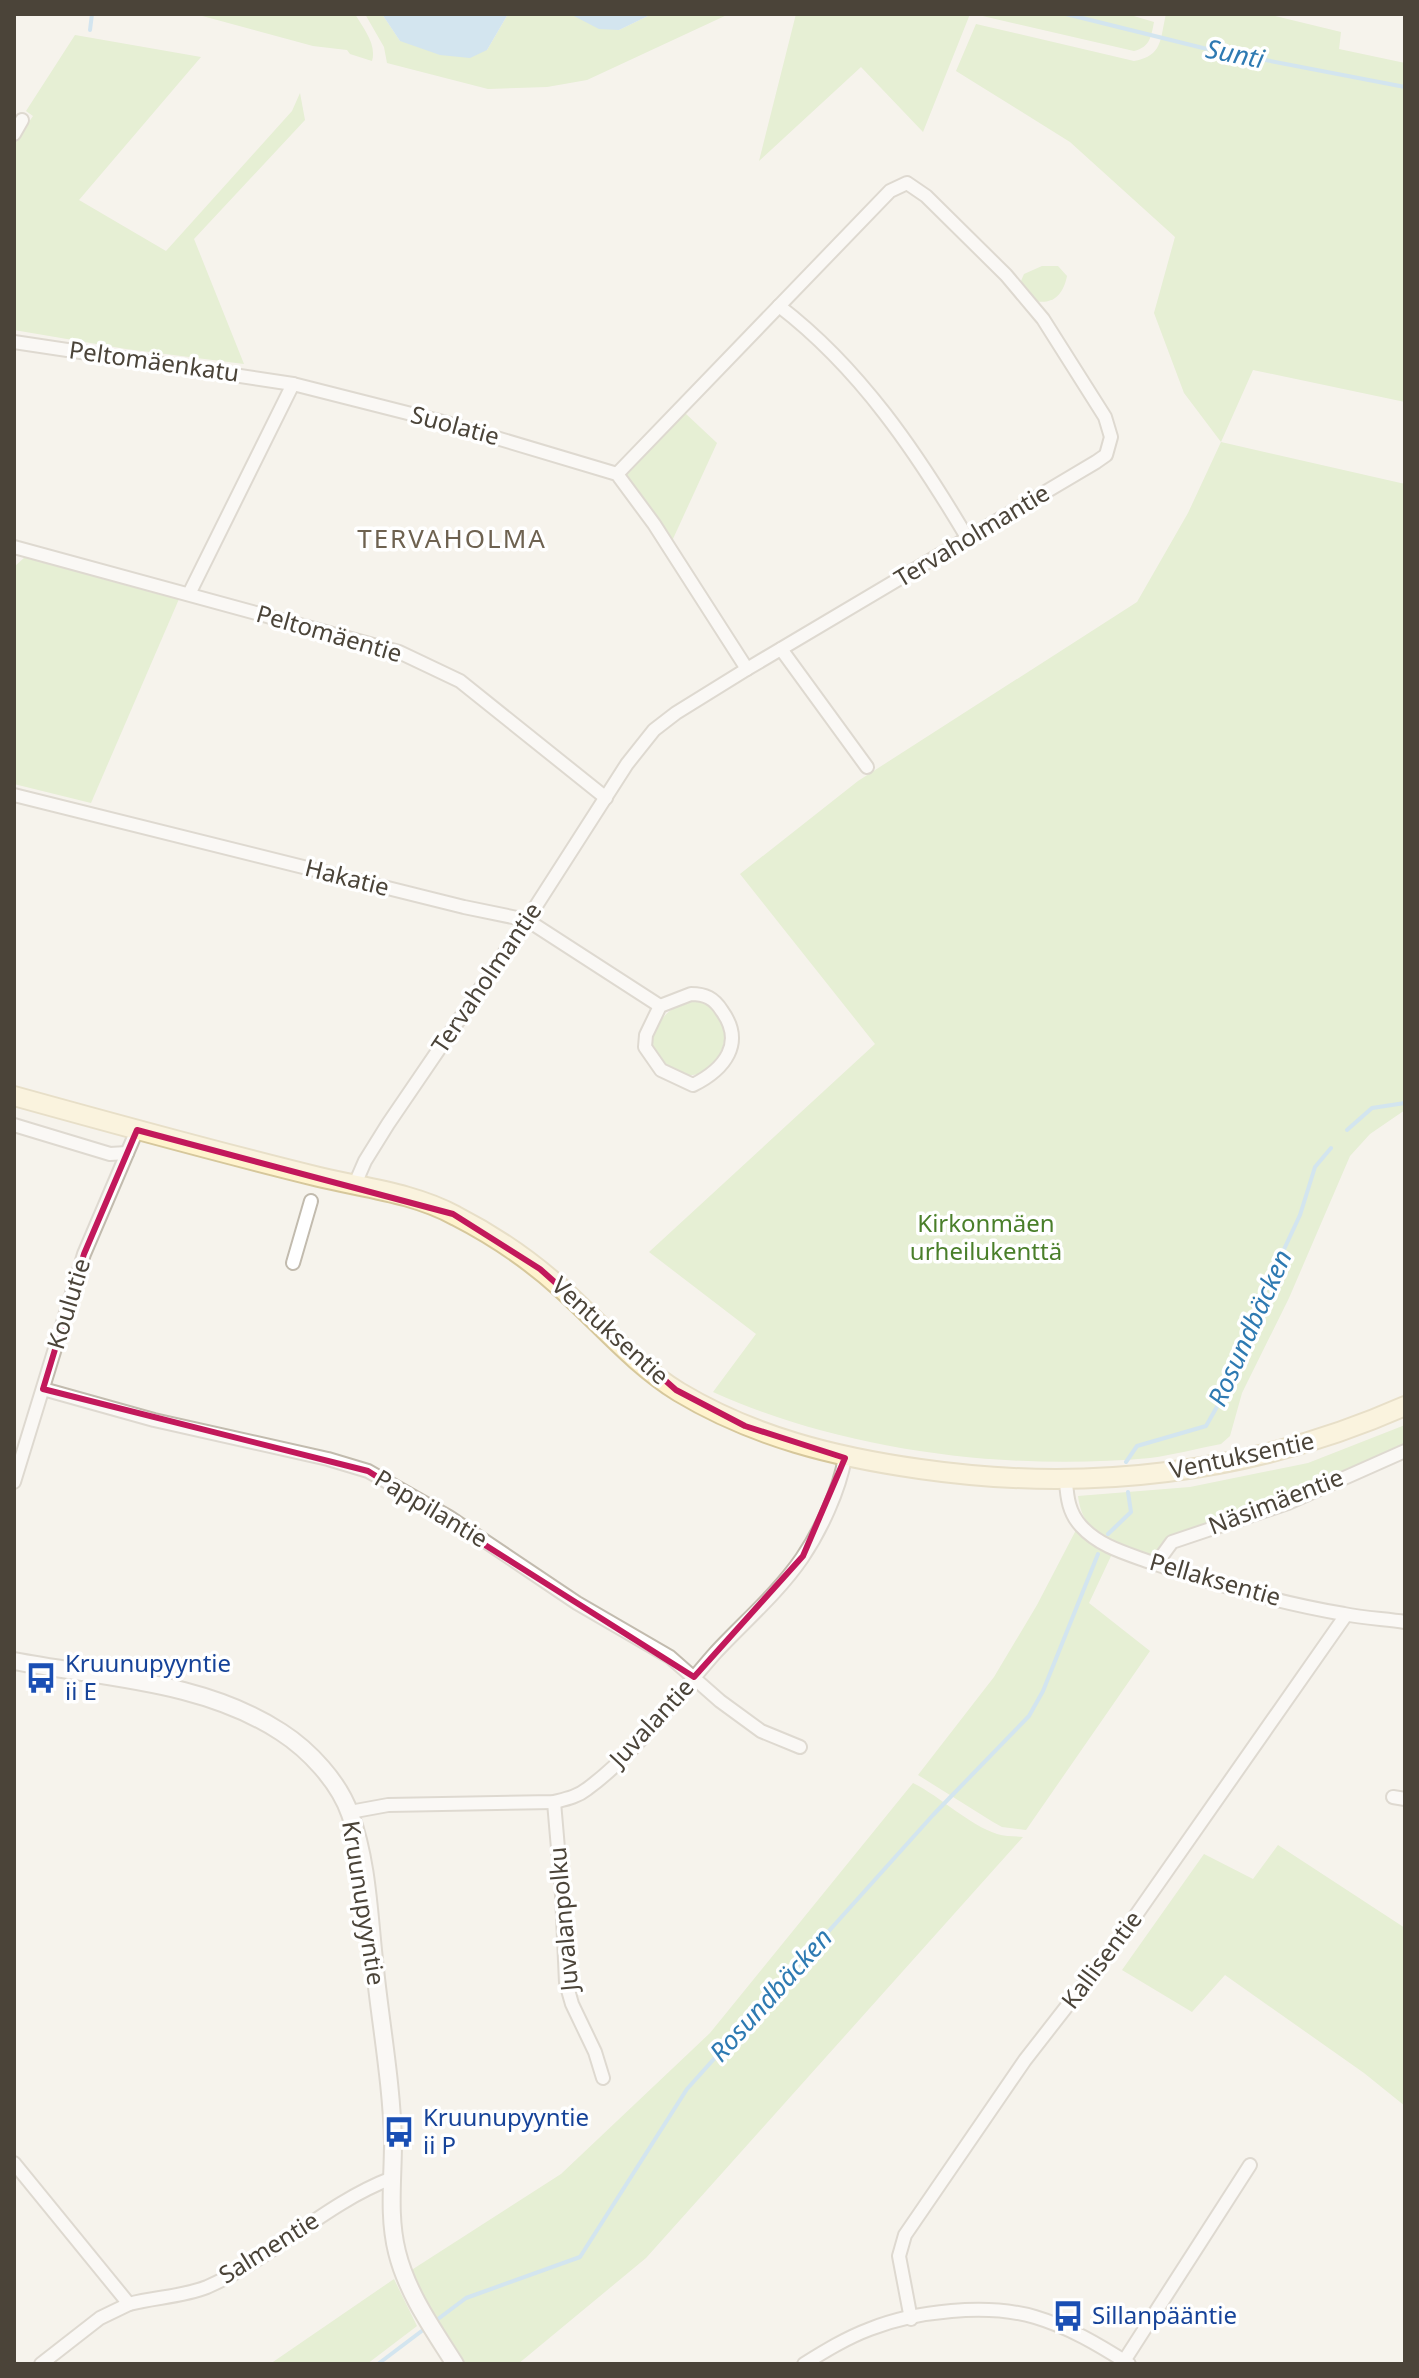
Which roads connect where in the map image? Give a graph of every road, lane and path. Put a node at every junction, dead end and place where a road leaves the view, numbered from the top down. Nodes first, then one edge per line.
1 (22, 120) dead end
2 (14, 134) edge
3 (779, 306) junction
4 (14, 342) edge
5 (293, 384) junction
6 (617, 474) junction
7 (968, 539) junction
8 (14, 547) edge
9 (189, 594) junction
10 (781, 649) junction
11 (747, 669) junction
12 (867, 767) dead end
13 (14, 795) edge
14 (606, 798) junction
15 (527, 920) junction
16 (660, 1006) junction
17 (14, 1096) edge
18 (14, 1125) edge
19 (137, 1130) junction
20 (127, 1153) junction
21 (355, 1184) junction
22 (311, 1201) dead end
23 (293, 1263) dead end
24 (43, 1389) junction
25 (1405, 1406) edge
26 (1405, 1451) edge
27 (845, 1458) junction
28 (1066, 1481) junction
29 (14, 1482) edge
30 (1156, 1564) junction
31 (1346, 1615) junction
32 (1405, 1622) edge
33 (14, 1661) edge
34 (694, 1677) junction
35 (800, 1747) dead end
36 (554, 1802) junction
37 (350, 1812) junction
38 (603, 2078) dead end
39 (14, 2163) edge
40 (1250, 2165) dead end
41 (392, 2178) junction
42 (129, 2304) junction
43 (911, 2319) junction
44 (1126, 2363) edge
45 (41, 2364) edge
46 (455, 2364) edge
47 (804, 2364) edge

1 - 2 street
3 - 6 street, Tervaholmantie
3 - 7 street
3 - 7 street, Tervaholmantie
4 - 5 street, Peltomäenkatu
5 - 6 street, Suolatie
5 - 9 street
6 - 11 street
7 - 10 street, Tervaholmantie
8 - 9 street, Peltomäentie
9 - 14 street, Peltomäentie
10 - 11 street, Tervaholmantie
10 - 12 street
11 - 14 street, Tervaholmantie
13 - 15 street, Hakatie
14 - 15 street, Tervaholmantie
15 - 16 street, Hakatie
15 - 21 street, Tervaholmantie
16 - 16 street
17 - 19 main road, Ventuksentie
18 - 20 street
19 - 20 street, Koulutie
19 - 21 main road, Ventuksentie
20 - 24 street, Koulutie
21 - 27 main road, Ventuksentie
22 - 23 street
24 - 29 street, Koulutie
24 - 34 street, Pappilantie
25 - 28 main road, Ventuksentie
26 - 30 street, Näsimäentie
27 - 28 main road, Ventuksentie
27 - 34 street, Juvalantie
28 - 30 street, Pellaksentie
30 - 31 street, Pellaksentie
31 - 32 street, Pellaksentie
31 - 43 street, Kallisentie
33 - 37 street, Kruunupyyntie
34 - 35 street, Pappilantie
34 - 36 street, Juvalantie
36 - 37 street, Juvalantie
36 - 38 street, Juvalanpolku
37 - 41 street, Kruunupyyntie
39 - 42 street
40 - 44 street
41 - 42 street, Salmentie
41 - 46 street, Kruunupyyntie
42 - 45 street, Salmentie
43 - 44 street
43 - 47 street

